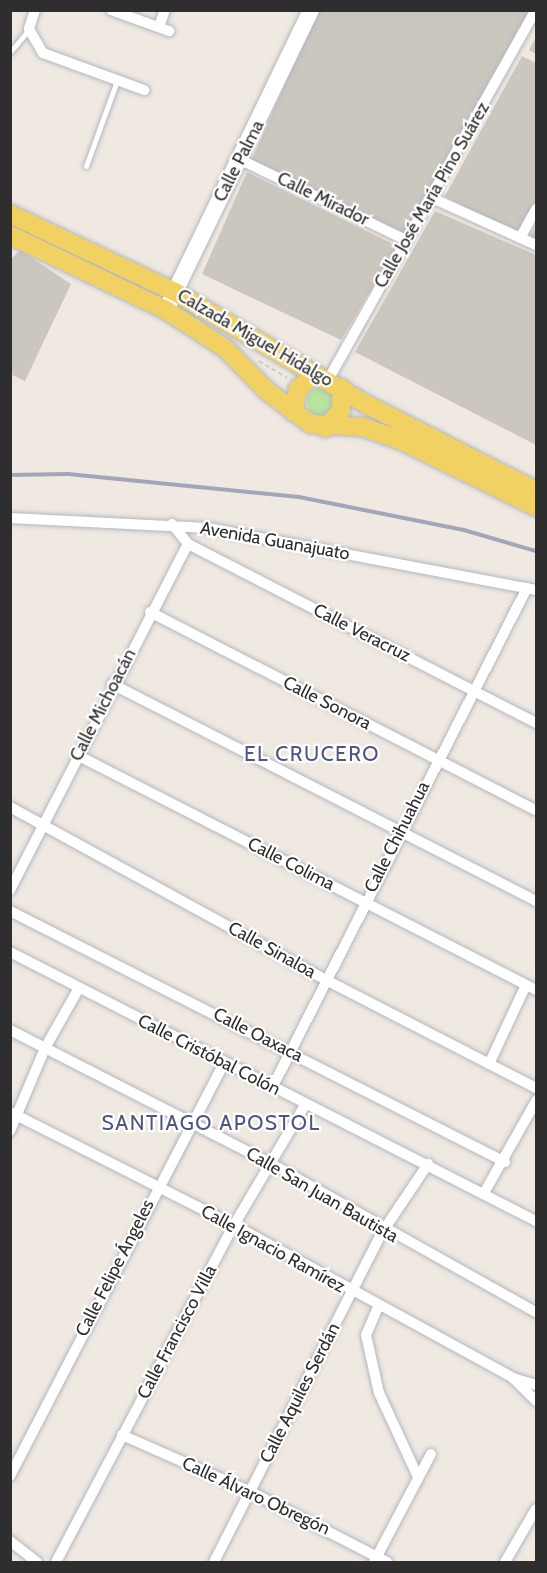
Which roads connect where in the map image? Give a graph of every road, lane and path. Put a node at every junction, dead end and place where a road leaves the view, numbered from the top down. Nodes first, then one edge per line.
1 (35, 10) edge
2 (111, 10) edge
3 (165, 10) edge
4 (310, 10) edge
5 (537, 10) edge
6 (29, 29) junction
7 (10, 52) edge
8 (117, 81) junction
9 (144, 90) dead end
10 (239, 159) junction
11 (86, 166) dead end
12 (432, 198) junction
13 (537, 209) edge
14 (18, 218) edge
15 (11, 236) edge
16 (520, 238) junction
17 (406, 240) junction
18 (537, 245) edge
19 (175, 292) junction
20 (166, 310) junction
21 (328, 380) junction
22 (293, 412) junction
23 (325, 428) junction
24 (447, 464) junction
25 (496, 467) junction
26 (537, 481) edge
27 (537, 491) edge
28 (537, 507) edge
29 (537, 517) edge
30 (10, 518) edge
31 (172, 524) junction
32 (188, 543) junction
33 (532, 589) edge
34 (150, 612) junction
35 (112, 684) junction
36 (474, 691) junction
37 (537, 723) edge
38 (77, 755) junction
39 (437, 759) junction
40 (10, 807) edge
41 (537, 810) edge
42 (44, 824) junction
43 (400, 831) junction
44 (10, 890) edge
45 (537, 901) edge
46 (363, 902) junction
47 (10, 911) edge
48 (10, 952) edge
49 (324, 979) junction
50 (531, 987) edge
51 (79, 988) junction
52 (10, 1030) edge
53 (45, 1048) junction
54 (289, 1050) junction
55 (224, 1063) junction
56 (489, 1064) junction
57 (272, 1088) junction
58 (537, 1088) edge
59 (537, 1101) edge
60 (305, 1105) junction
61 (14, 1113) edge
62 (192, 1123) junction
63 (10, 1131) edge
64 (505, 1162) junction
65 (270, 1163) junction
66 (428, 1164) junction
67 (156, 1186) junction
68 (484, 1193) junction
69 (537, 1221) edge
70 (234, 1225) junction
71 (383, 1231) junction
72 (350, 1293) junction
73 (378, 1307) junction
74 (537, 1312) edge
75 (513, 1378) junction
76 (537, 1385) edge
77 (537, 1401) edge
78 (122, 1434) junction
79 (431, 1454) dead end
80 (10, 1476) edge
81 (418, 1477) junction
82 (251, 1492) junction
83 (537, 1509) edge
84 (10, 1541) edge
85 (380, 1561) edge
86 (38, 1563) edge
87 (56, 1563) edge
88 (214, 1563) edge
89 (505, 1563) edge

1 - 6 street
2 - 3 street
4 - 10 street, Calle Palma
5 - 12 street, Calle José María Pino Suárez
6 - 7 lane
6 - 8 street
8 - 9 street
8 - 11 lane
10 - 17 street, Calle Mirador
10 - 19 street, Calle Palma
12 - 16 street
12 - 17 street, Calle José María Pino Suárez
13 - 16 street
14 - 15 street
14 - 19 main road, Calzada Miguel Hidalgo
15 - 20 main road, Calzada Miguel Hidalgo
16 - 18 street
17 - 21 street, Calle José María Pino Suárez
19 - 20 street, Calle Palma
19 - 21 main road, Calzada Miguel Hidalgo
20 - 22 main road, Calzada Miguel Hidalgo
21 - 22 main road
21 - 23 main road
21 - 25 main road, Calzada Miguel Hidalgo
22 - 23 main road, Calzada Miguel Hidalgo
23 - 24 main road, Calzada Miguel Hidalgo
24 - 28 main road, Calzada Miguel Hidalgo
24 - 29 street
25 - 26 street, Calzada Miguel Hidalgo
25 - 27 main road, Calzada Miguel Hidalgo
30 - 31 street, Avenida Guanajuato
31 - 32 street
31 - 33 street, Avenida Guanajuato
32 - 34 street, Calle Michoacán
32 - 36 street, Calle Veracruz
33 - 36 street, Calle Chihuahua
34 - 35 street, Calle Michoacán
34 - 39 street, Calle Sonora
35 - 38 street, Calle Michoacán
35 - 43 street
36 - 37 street, Calle Veracruz
36 - 39 street, Calle Chihuahua
38 - 42 street, Calle Michoacán
38 - 46 street, Calle Colima
39 - 41 street, Calle Sonora
39 - 43 street, Calle Chihuahua
40 - 42 street, Calle Sinaloa
42 - 44 street, Calle Michoacán
42 - 49 street, Calle Sinaloa
43 - 45 street
43 - 46 street, Calle Chihuahua
46 - 49 street, Calle Chihuahua
46 - 50 street, Calle Colima
47 - 54 street, Calle Oaxaca
48 - 51 street, Calle Cristóbal Colón
49 - 54 street, Calle Chihuahua
49 - 56 street, Calle Sinaloa
50 - 56 street
51 - 53 street
51 - 55 street, Calle Cristóbal Colón
52 - 53 street, Calle San Juan Bautista
53 - 61 street
53 - 62 street, Calle San Juan Bautista
54 - 57 street, Calle Chihuahua
54 - 64 street, Calle Oaxaca
55 - 57 street, Calle Cristóbal Colón
55 - 62 street, Calle Felipe Ángeles
56 - 58 street, Calle Sinaloa
57 - 60 street, Calle Cristóbal Colón
59 - 64 street
60 - 65 street, Calle Francisco Villa
60 - 66 street, Calle Cristóbal Colón
61 - 63 street
61 - 67 street, Calle Ignacio Ramírez
62 - 65 street, Calle San Juan Bautista
62 - 67 street, Calle Felipe Ángeles
64 - 68 street
65 - 70 street, Calle Francisco Villa
65 - 71 street, Calle San Juan Bautista
66 - 68 street, Calle Cristóbal Colón
66 - 71 street, Calle Aquiles Serdán
67 - 70 street, Calle Ignacio Ramírez
67 - 80 street, Calle Felipe Ángeles
68 - 69 street, Calle Cristóbal Colón
70 - 72 street, Calle Ignacio Ramírez
70 - 78 street, Calle Francisco Villa
71 - 72 street, Calle Aquiles Serdán
71 - 74 street, Calle San Juan Bautista
72 - 73 street, Calle Ignacio Ramírez
72 - 82 street, Calle Aquiles Serdán
73 - 75 street, Calle Ignacio Ramírez
73 - 81 street
75 - 76 street, Calle Ignacio Ramírez
75 - 77 street
78 - 82 street, Calle Álvaro Obregón
78 - 87 street, Calle Francisco Villa
79 - 81 street
81 - 85 street
82 - 85 street, Calle Álvaro Obregón
82 - 88 street, Calle Aquiles Serdán
83 - 89 street
84 - 86 street

